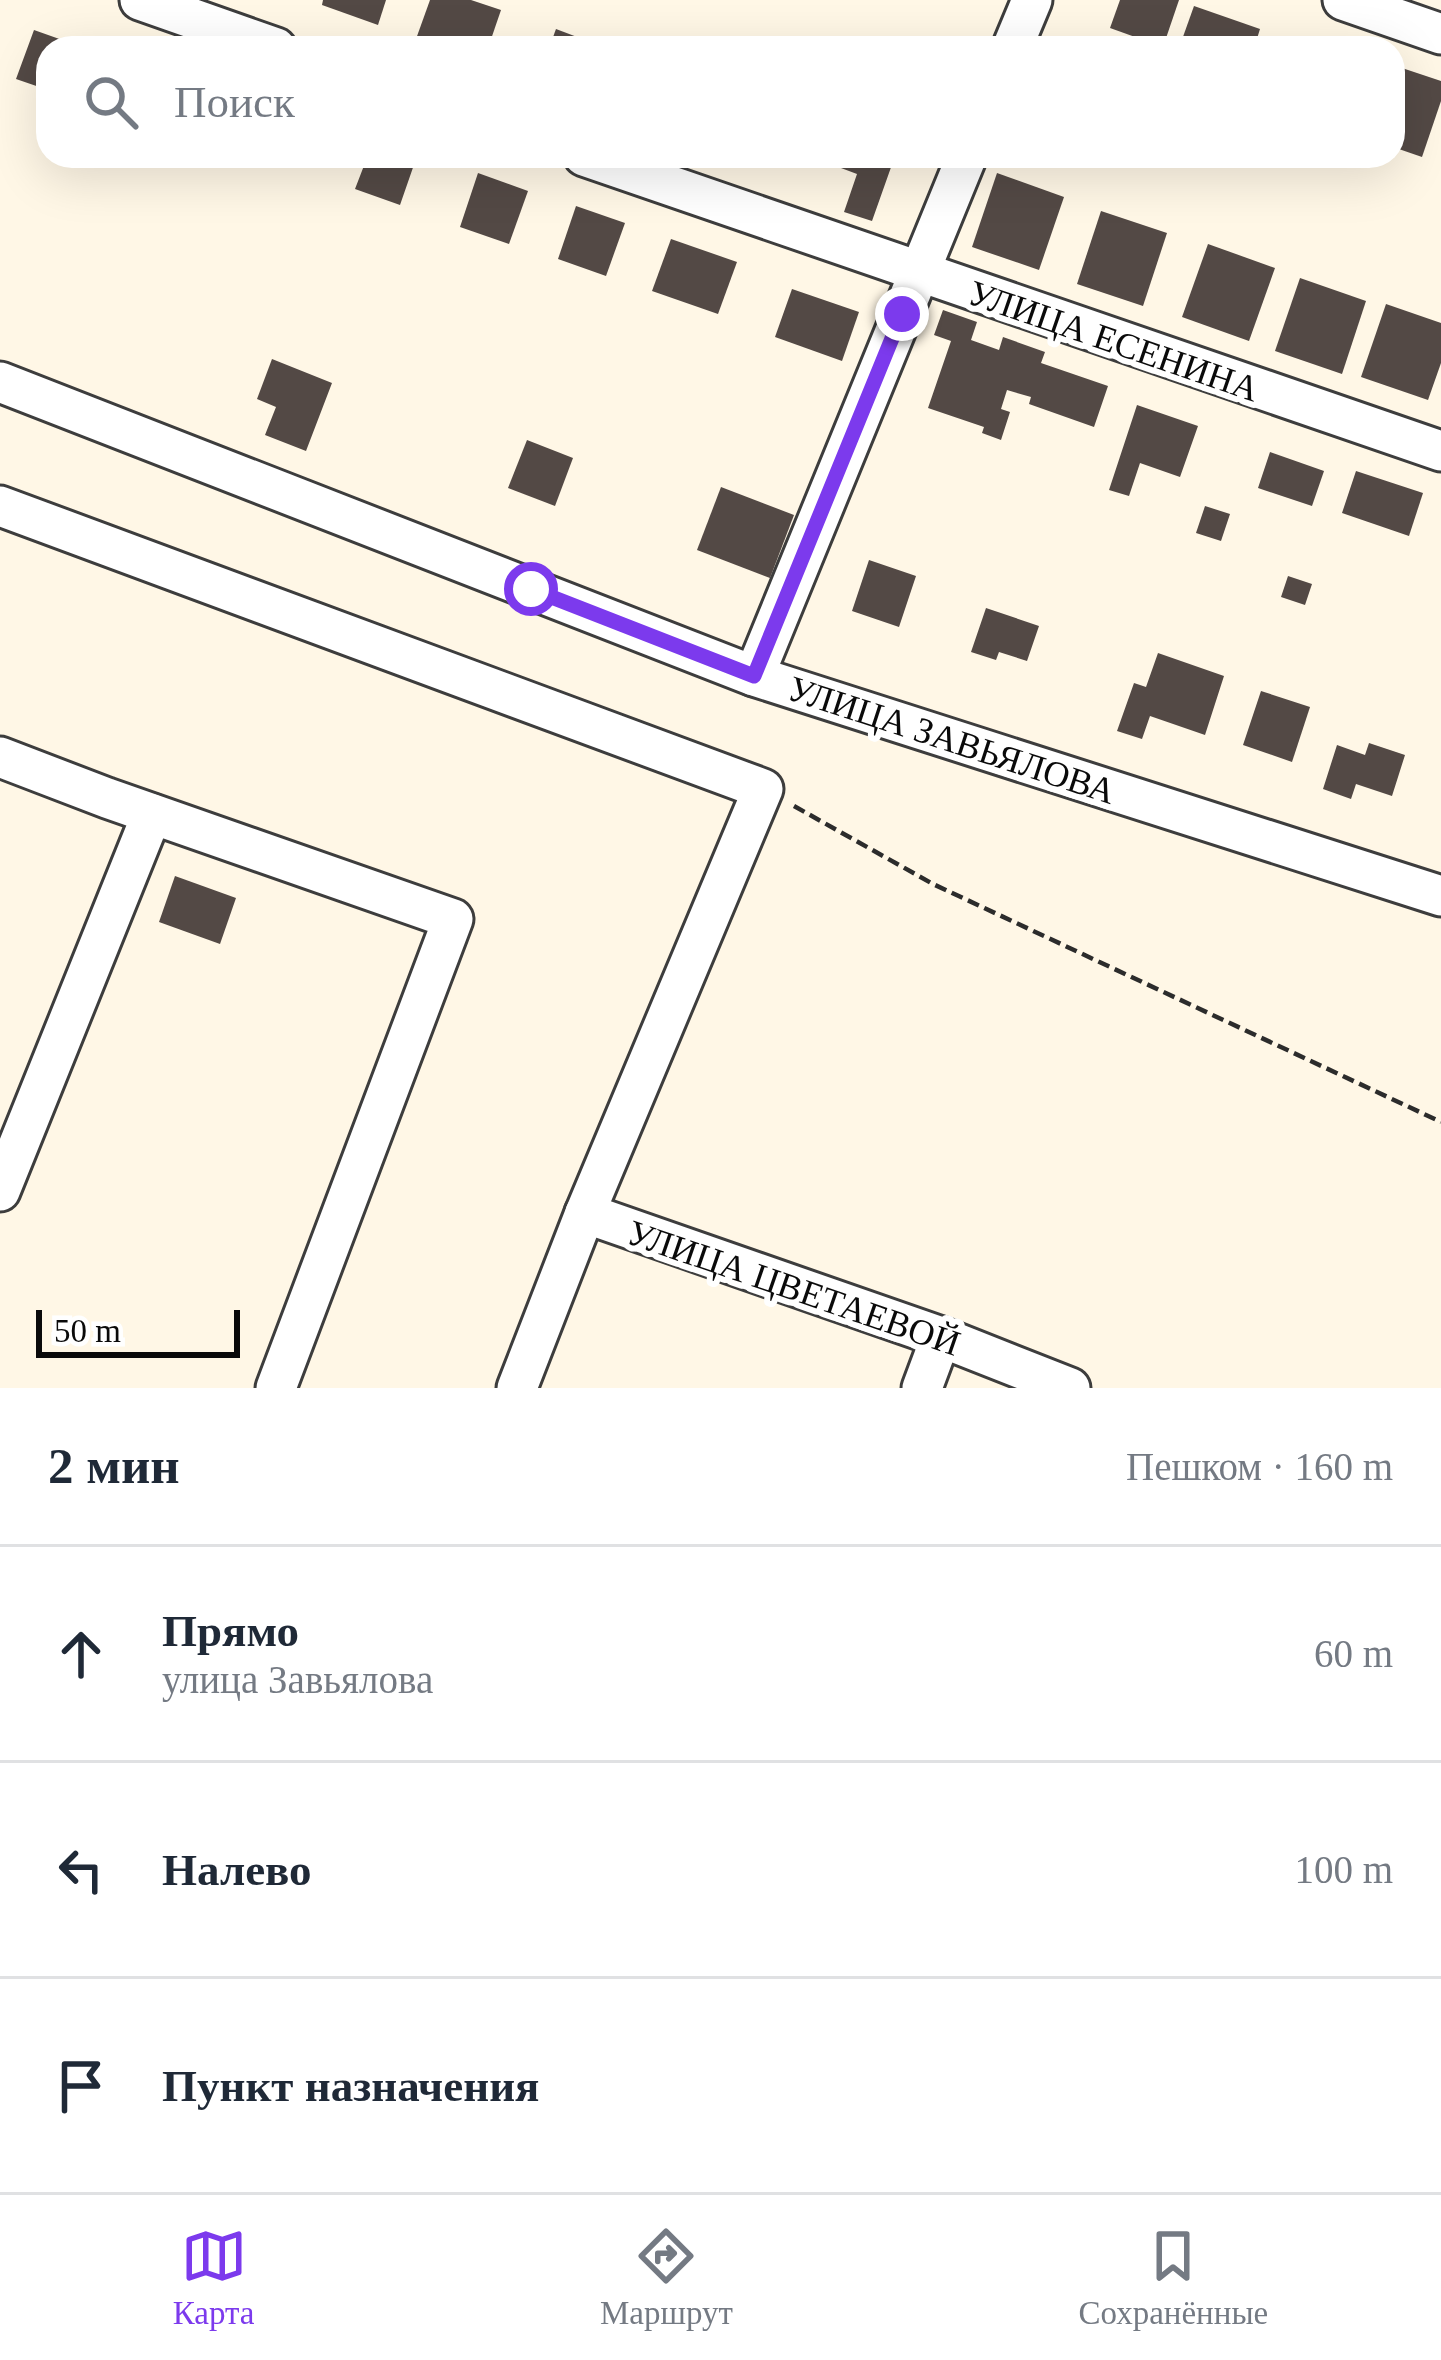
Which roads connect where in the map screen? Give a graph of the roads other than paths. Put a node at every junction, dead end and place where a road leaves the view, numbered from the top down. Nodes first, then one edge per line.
1 (140, 0) edge
2 (1032, 0) edge
3 (1342, 0) edge
4 (1441, 34) edge
5 (243, 36) edge
6 (1017, 36) edge
7 (618, 168) edge
8 (962, 168) edge
9 (919, 273) junction
10 (0, 382) edge
11 (1441, 452) edge
12 (0, 506) edge
13 (754, 676) junction
14 (0, 757) edge
15 (152, 814) junction
16 (1441, 896) edge
17 (0, 1191) edge
18 (585, 1213) junction
19 (941, 1337) junction
20 (276, 1388) edge
21 (517, 1388) edge
22 (922, 1388) edge
23 (1070, 1388) edge

1 - 5 street
2 - 6 street
3 - 4 street
7 - 9 street, УЛИЦА ЕСЕНИНА
8 - 9 street
9 - 11 street, УЛИЦА ЕСЕНИНА
9 - 13 street
10 - 13 street, УЛИЦА ЗАВЬЯЛОВА
12 - 18 street
13 - 16 street, УЛИЦА ЗАВЬЯЛОВА
14 - 15 street
15 - 17 street
15 - 20 street
18 - 19 street, УЛИЦА ЦВЕТАЕВОЙ
18 - 21 street
19 - 22 street
19 - 23 street, УЛИЦА ЦВЕТАЕВОЙ

